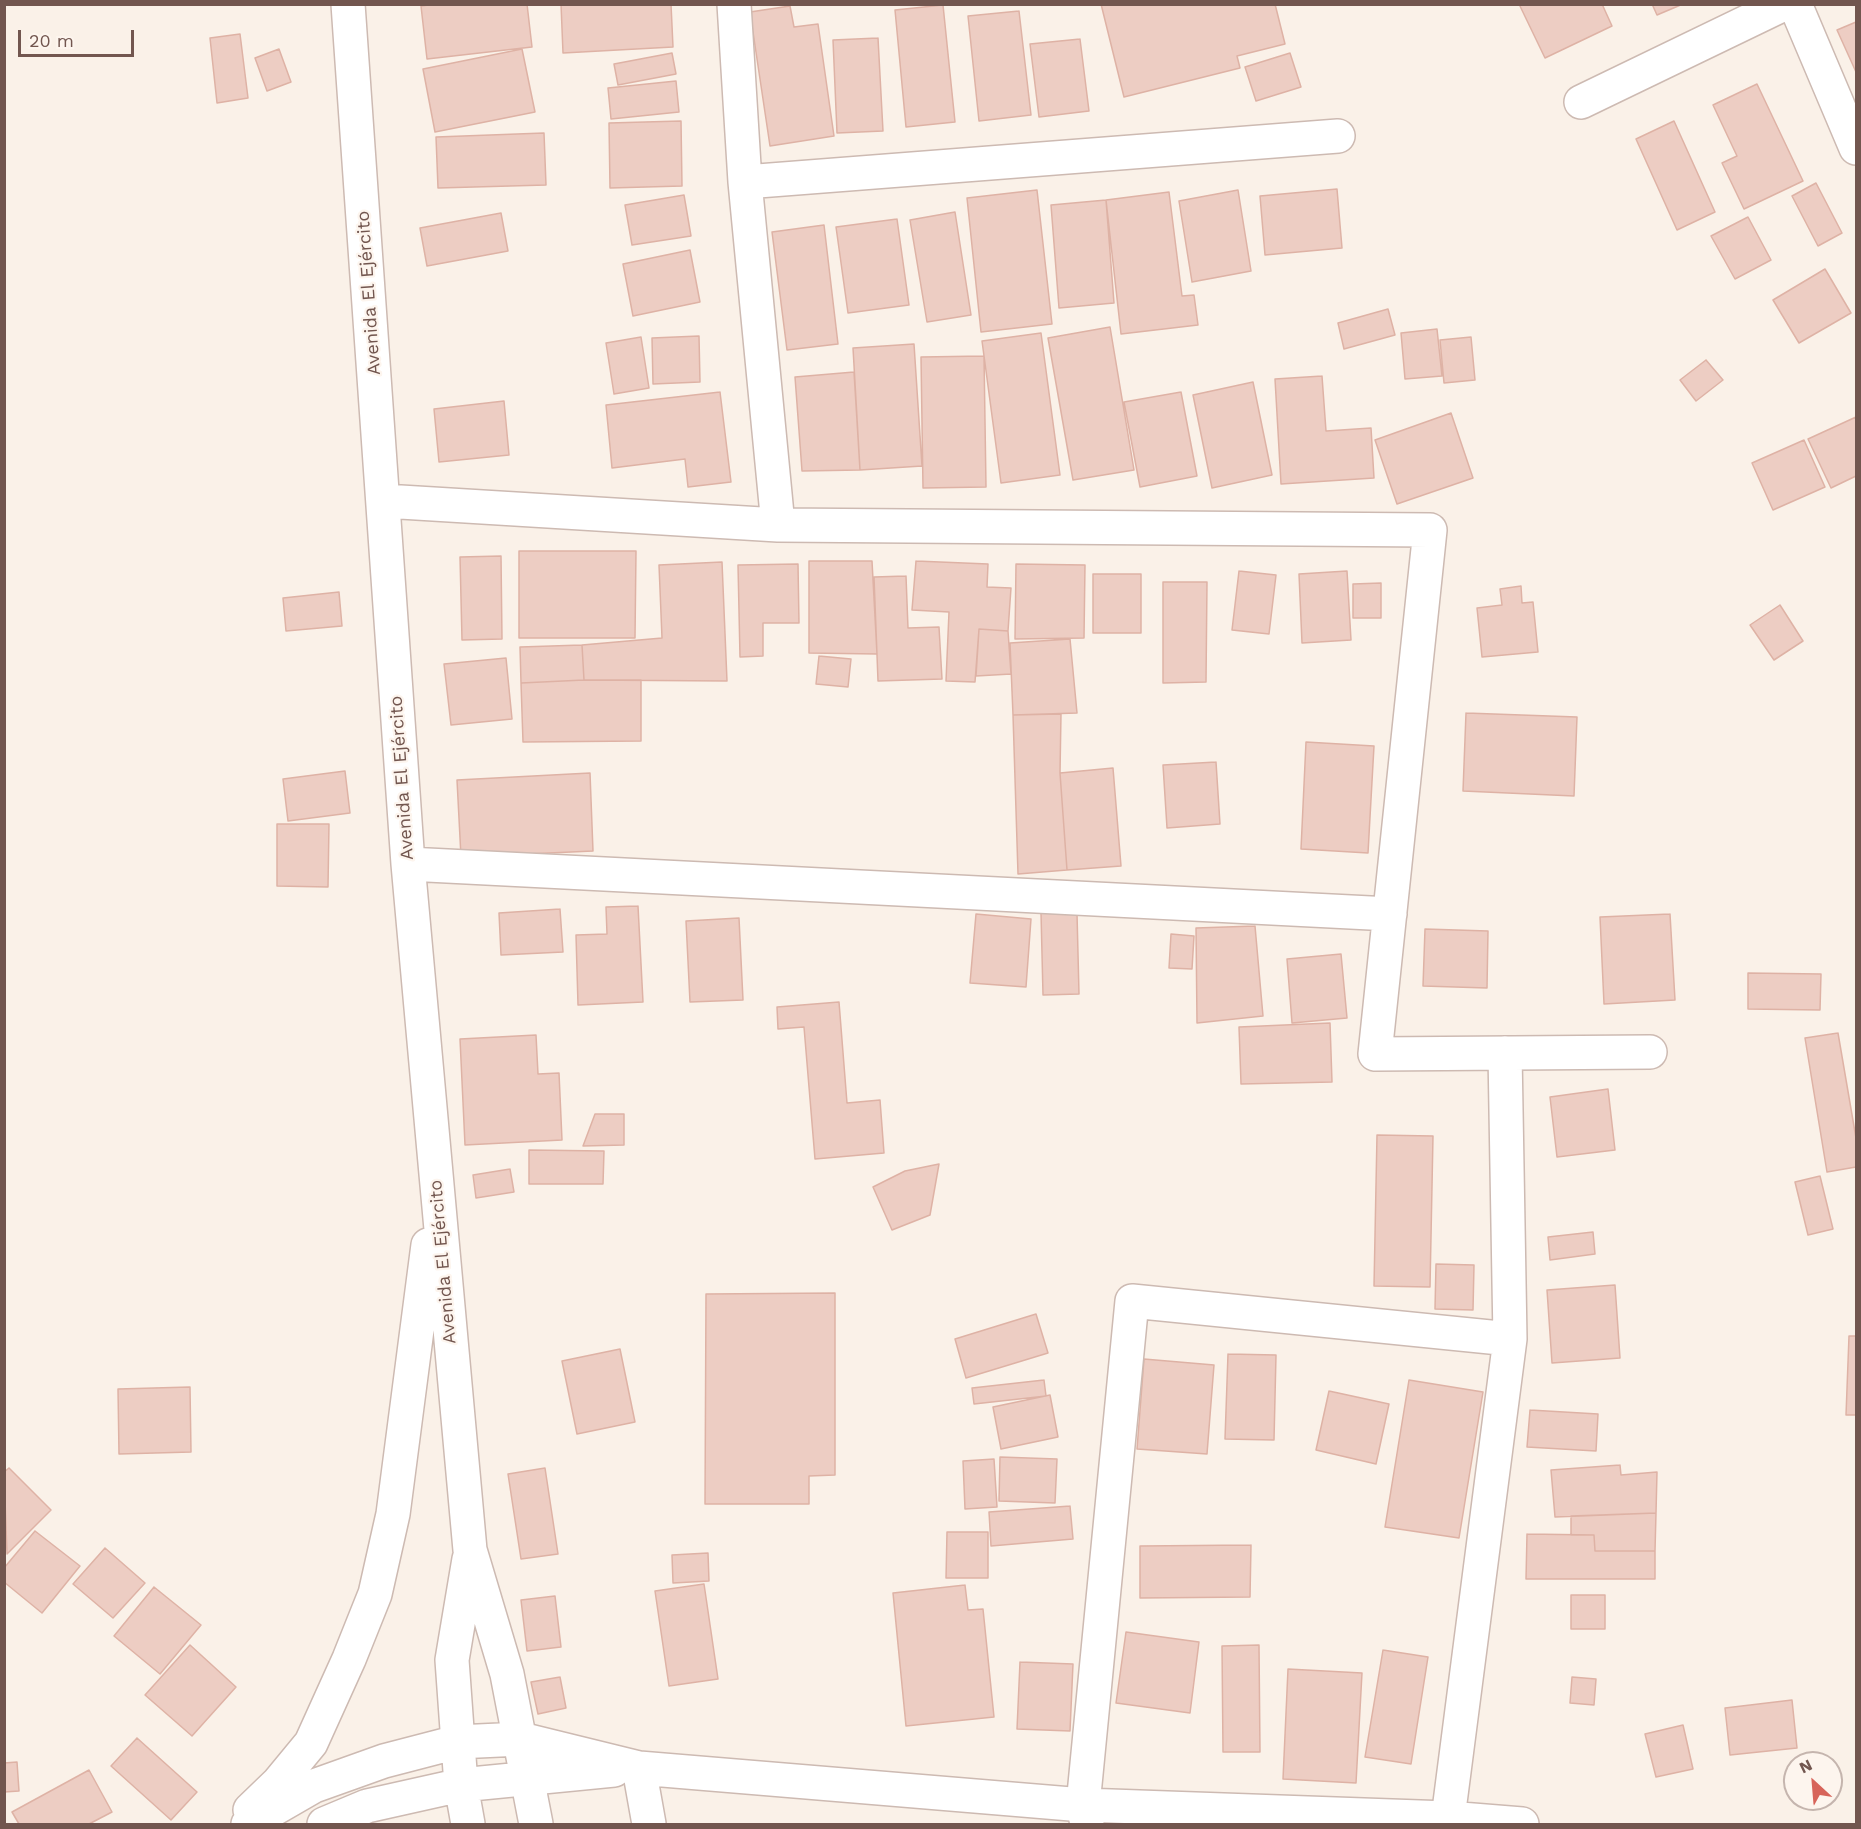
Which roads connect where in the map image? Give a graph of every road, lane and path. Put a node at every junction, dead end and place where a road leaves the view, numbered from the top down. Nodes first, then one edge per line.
1 (348, 4) edge
2 (734, 4) edge
3 (1784, 4) edge
4 (1795, 4) edge
5 (1581, 102) dead end
6 (1338, 136) dead end
7 (1857, 148) edge
8 (745, 182) junction
9 (384, 501) junction
10 (778, 525) junction
11 (408, 864) junction
12 (1390, 914) junction
13 (1505, 1053) junction
14 (1650, 1053) dead end
15 (435, 1187) junction
16 (1510, 1339) junction
17 (470, 1550) junction
18 (521, 1740) junction
19 (457, 1742) junction
20 (639, 1768) junction
21 (528, 1779) junction
22 (461, 1785) junction
23 (1085, 1815) edge
24 (1448, 1818) junction
25 (235, 1824) edge
26 (248, 1824) edge
27 (324, 1824) edge
28 (468, 1824) edge
29 (536, 1824) edge
30 (649, 1824) edge
31 (1522, 1824) edge

1 - 9 street, Avenida El Ejército
2 - 8 street
3 - 5 street
4 - 7 street
6 - 8 street
8 - 10 street
9 - 10 street
9 - 11 street, Avenida El Ejército
10 - 12 street
11 - 12 street
11 - 15 street, Avenida El Ejército
12 - 13 street
13 - 14 street
13 - 16 street
15 - 17 street, Avenida El Ejército
15 - 25 street
16 - 23 street
16 - 24 street
17 - 18 street, Avenida El Ejército
17 - 19 street, Avenida El Ejército
18 - 19 street
18 - 20 street
18 - 21 street, Avenida El Ejército
19 - 22 street, Avenida El Ejército
19 - 26 street
20 - 21 street
20 - 23 street
20 - 30 street
21 - 22 street
21 - 29 street, Avenida El Ejército
22 - 27 street
22 - 28 street, Avenida El Ejército
23 - 24 street
24 - 31 street

